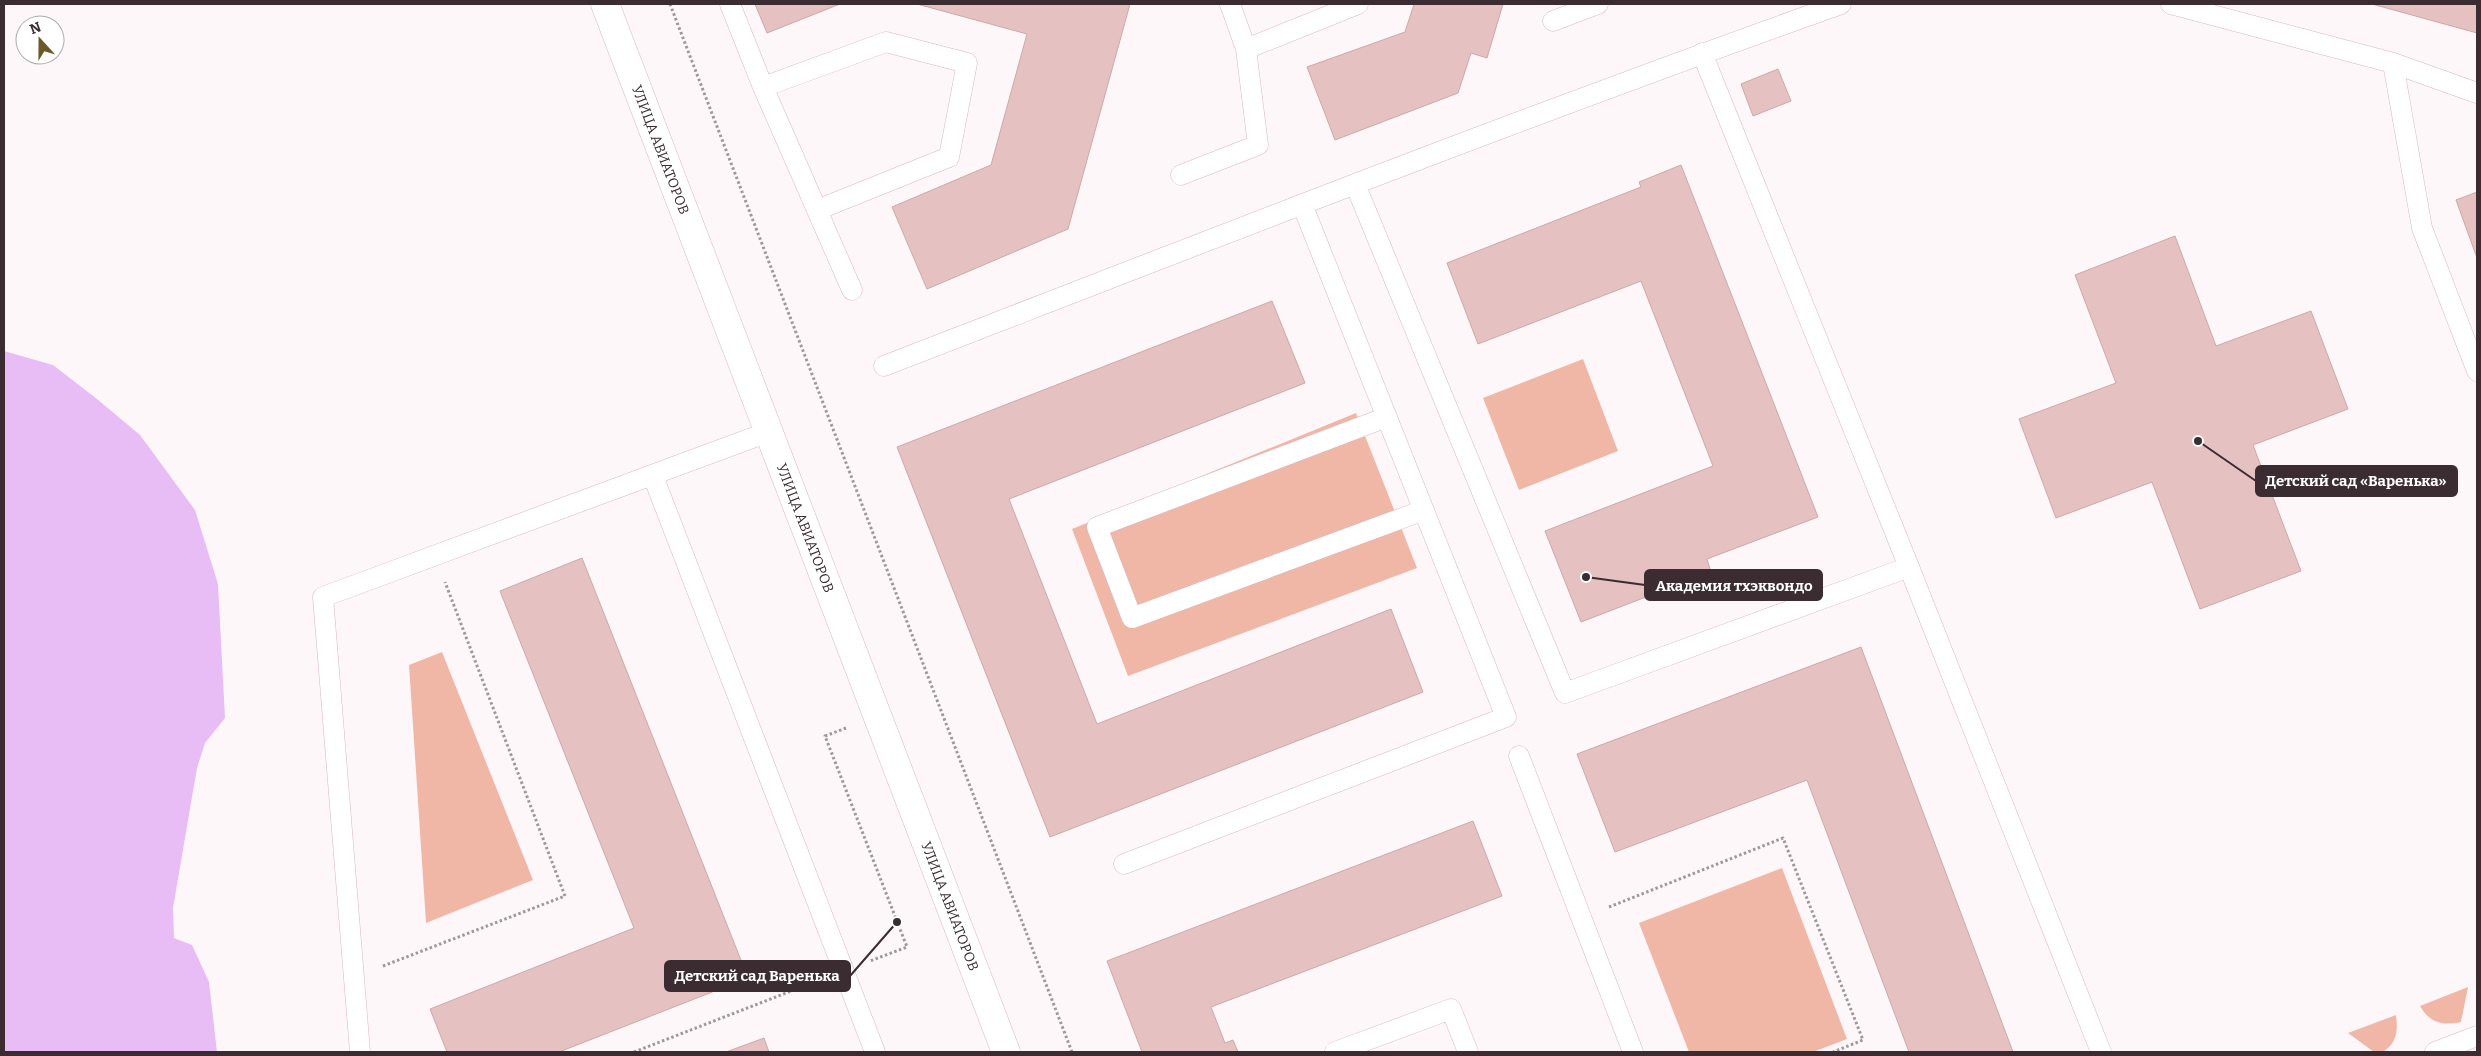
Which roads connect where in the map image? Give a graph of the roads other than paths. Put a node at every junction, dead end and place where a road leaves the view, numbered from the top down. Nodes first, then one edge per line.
1 (605, 4) edge
2 (730, 4) edge
3 (1230, 4) edge
4 (1358, 4) edge
5 (1598, 4) edge
6 (1841, 4) edge
7 (2171, 4) edge
8 (1553, 21) dead end
9 (1246, 49) junction
10 (1702, 53) junction
11 (2393, 63) junction
12 (763, 87) junction
13 (2477, 93) edge
14 (1181, 175) dead end
15 (1355, 184) junction
16 (1302, 204) junction
17 (817, 210) junction
18 (852, 290) dead end
19 (884, 366) dead end
20 (2477, 371) edge
21 (1387, 417) junction
22 (768, 432) junction
23 (653, 476) junction
24 (1424, 510) junction
25 (1909, 567) junction
26 (1520, 756) dead end
27 (1124, 864) dead end
28 (2477, 1036) edge
29 (360, 1052) edge
30 (875, 1052) edge
31 (1006, 1052) edge
32 (1335, 1052) edge
33 (1468, 1052) edge
34 (1633, 1052) edge
35 (2101, 1052) edge
36 (2435, 1052) edge

1 - 22 street, УЛИЦА АВИАТОРОВ
2 - 12 lane
3 - 9 lane
4 - 9 lane
5 - 8 lane
6 - 10 lane
7 - 11 lane
9 - 14 lane
10 - 15 lane
10 - 25 lane
11 - 13 lane
11 - 20 lane
12 - 17 lane
12 - 17 lane
15 - 16 lane
15 - 25 lane
16 - 19 lane
16 - 21 lane
17 - 18 lane
21 - 24 lane
21 - 24 lane
22 - 23 lane
22 - 31 street, УЛИЦА АВИАТОРОВ
23 - 29 lane
23 - 30 lane
24 - 27 lane
25 - 35 lane
26 - 34 lane
28 - 36 lane
32 - 33 lane

